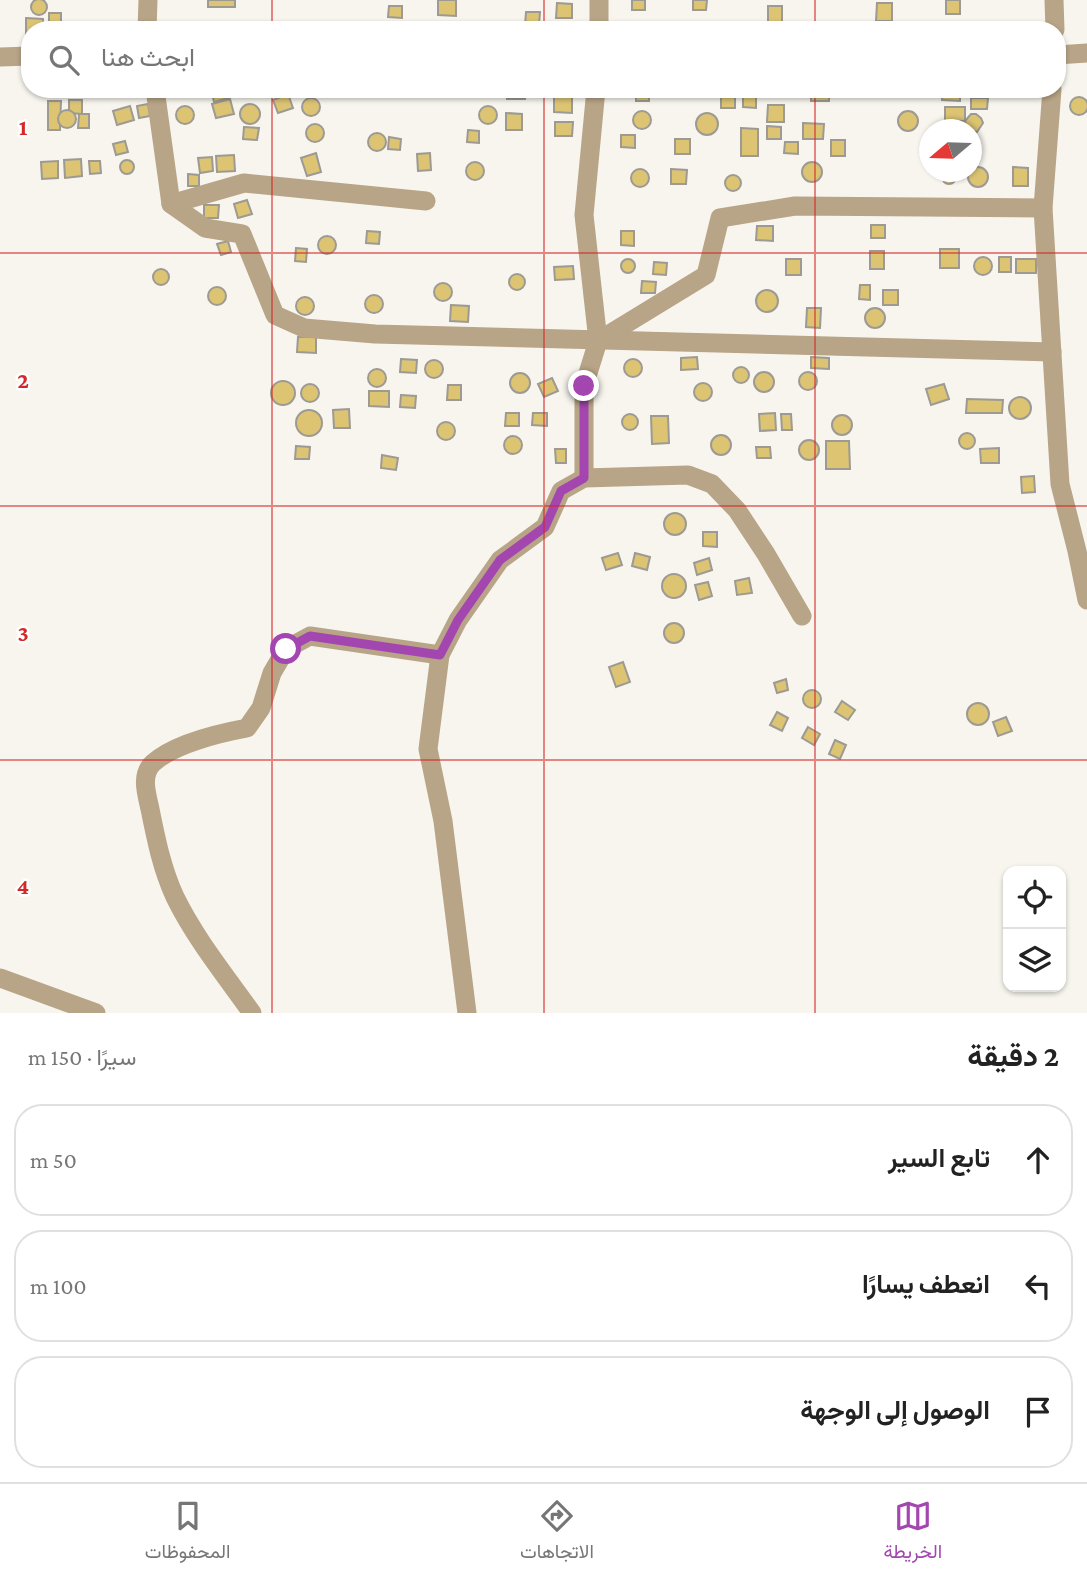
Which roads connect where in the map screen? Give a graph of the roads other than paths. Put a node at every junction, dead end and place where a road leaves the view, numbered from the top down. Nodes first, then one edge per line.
1 (148, 0) edge
2 (599, 0) edge
3 (1054, 0) edge
4 (147, 21) edge
5 (599, 21) edge
6 (1055, 21) edge
7 (1087, 53) edge
8 (1066, 54) edge
9 (21, 56) edge
10 (0, 57) edge
11 (156, 98) edge
12 (595, 98) edge
13 (1051, 98) edge
14 (426, 201) dead end
15 (171, 204) junction
16 (1043, 208) junction
17 (598, 341) junction
18 (1052, 352) junction
19 (584, 478) junction
20 (1078, 531) edge
21 (1087, 600) edge
22 (802, 616) dead end
23 (440, 655) junction
24 (0, 978) edge
25 (96, 1013) edge
26 (252, 1013) edge
27 (467, 1013) edge

1 - 4 street
2 - 5 street
3 - 6 street
7 - 8 street
9 - 10 street
11 - 15 street
12 - 17 street
13 - 16 street
14 - 15 street
15 - 17 street
16 - 17 street
16 - 18 street
17 - 18 street
17 - 19 street
18 - 20 street
19 - 22 street
19 - 23 street
20 - 21 street
23 - 26 street
23 - 27 street
24 - 25 street

